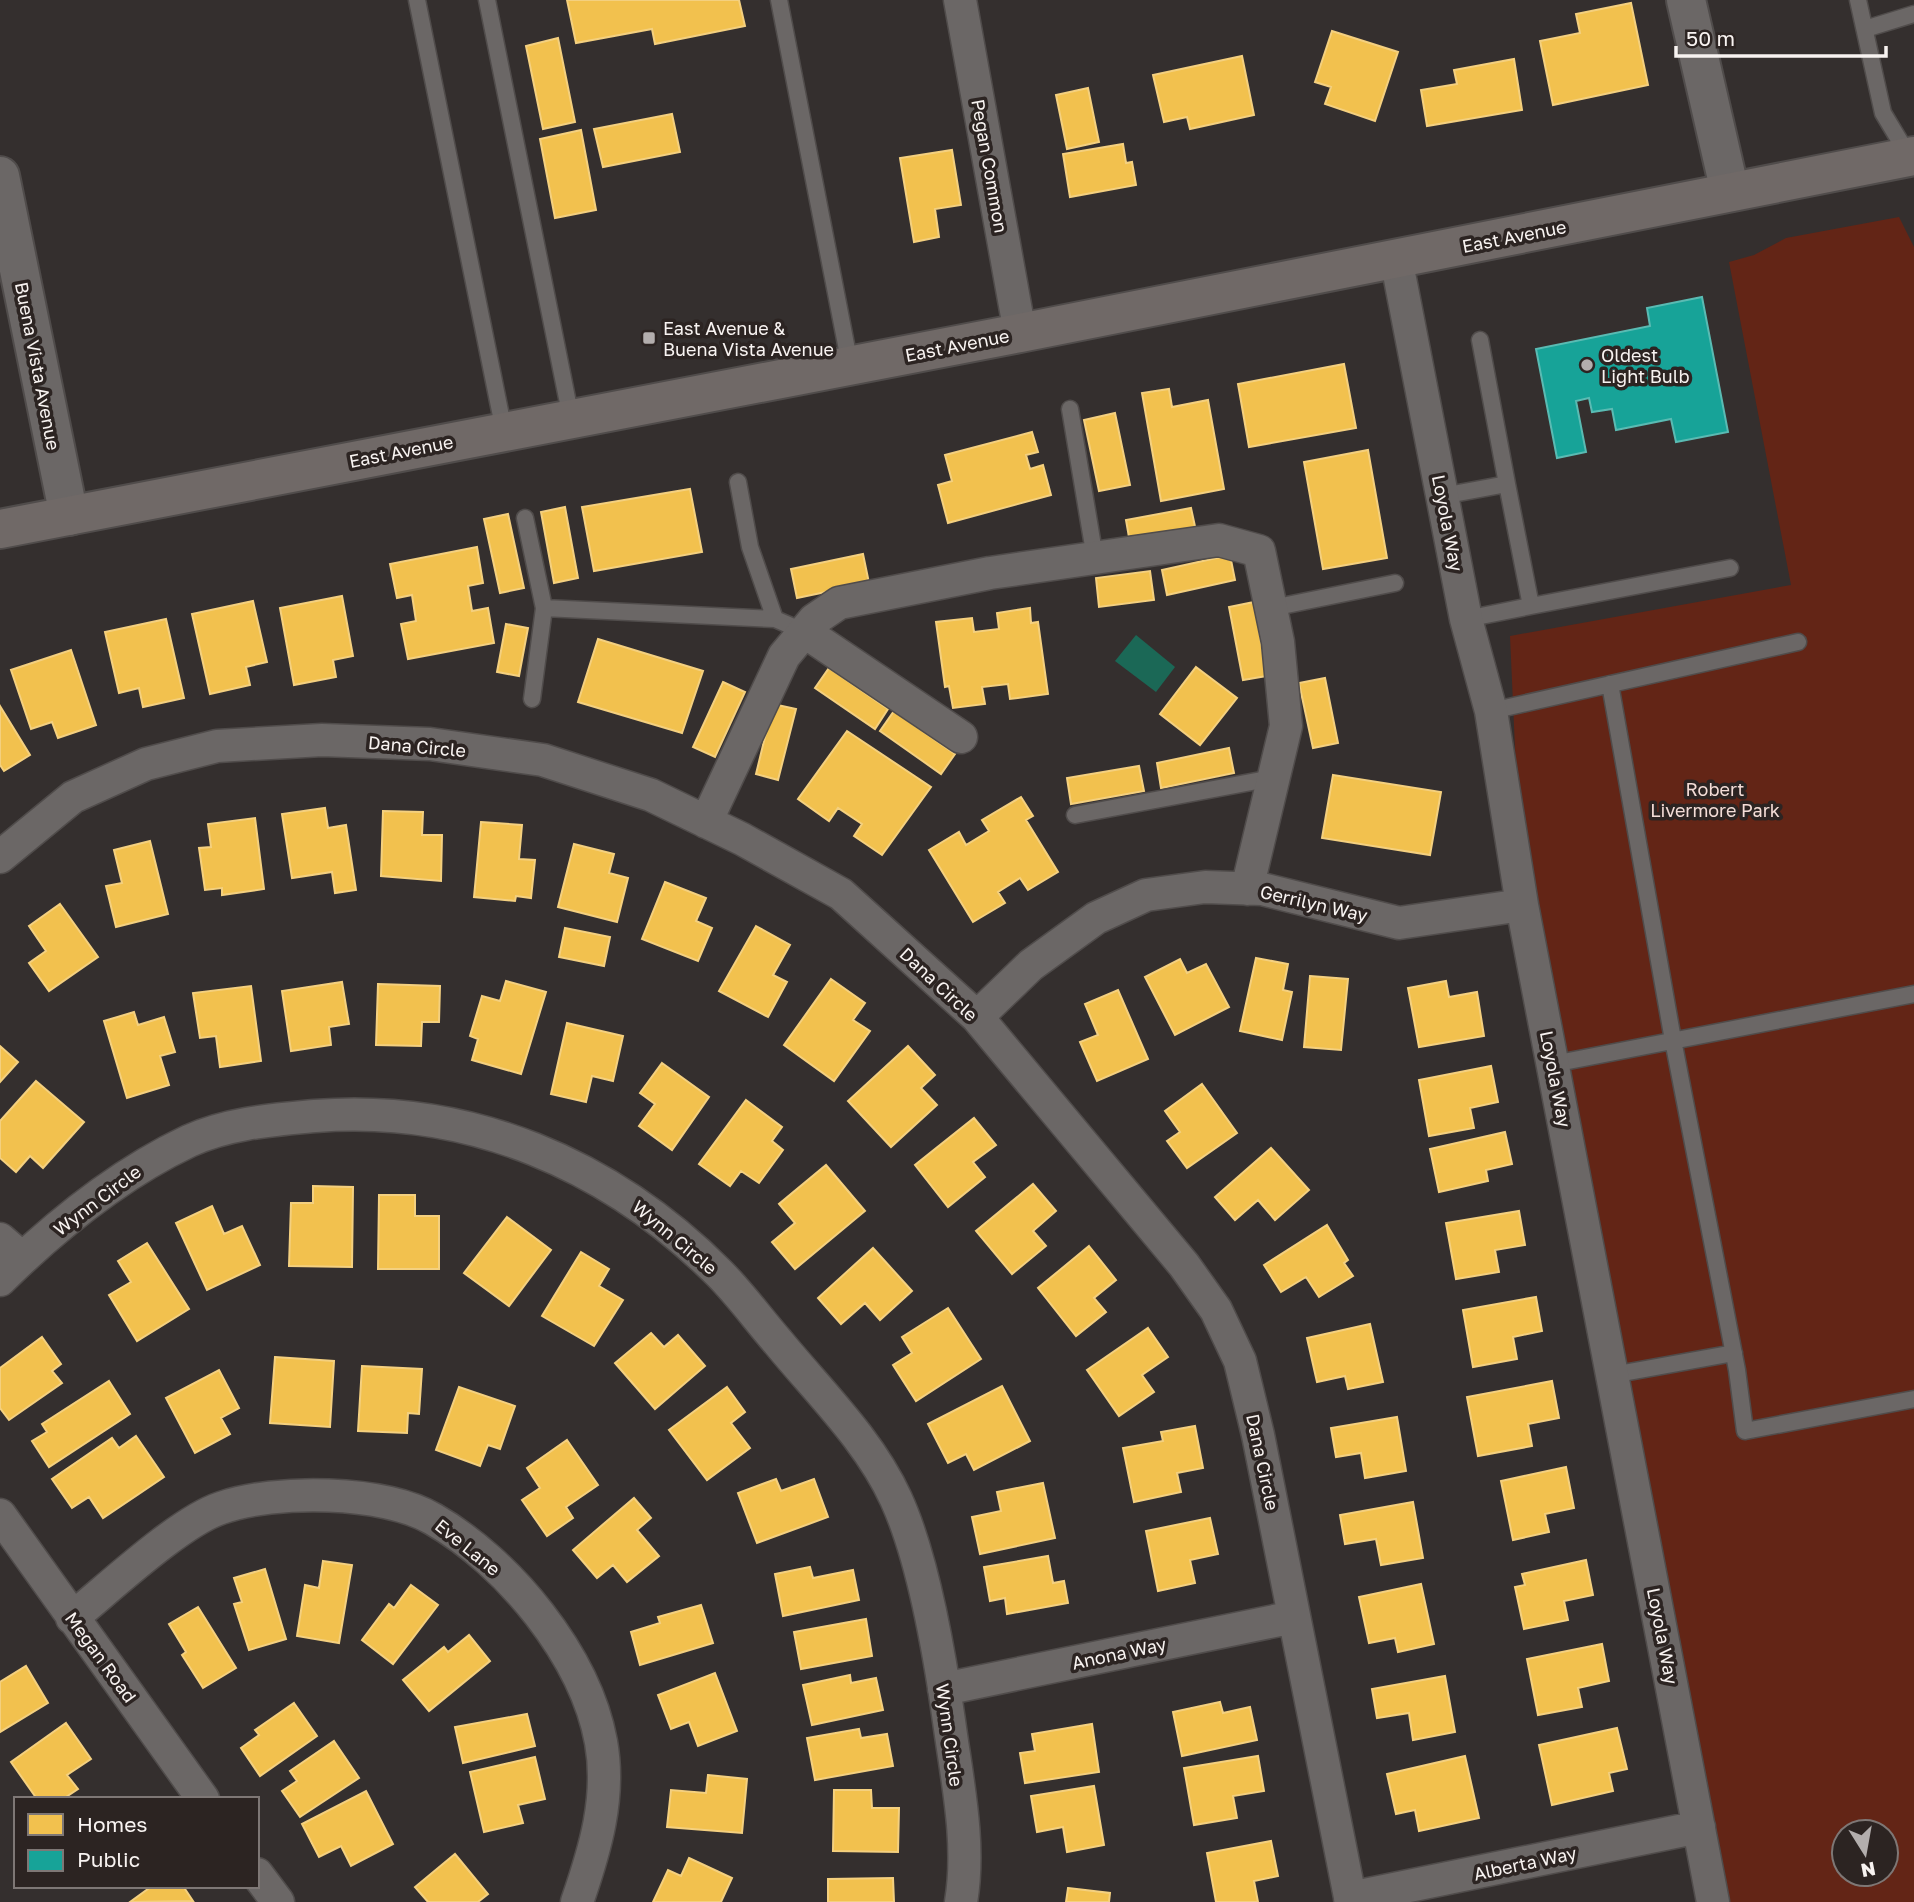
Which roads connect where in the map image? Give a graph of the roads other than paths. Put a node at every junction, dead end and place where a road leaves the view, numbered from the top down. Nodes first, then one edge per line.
1 (417, 0) edge
2 (487, 0) edge
3 (779, 0) edge
4 (960, 0) edge
5 (1686, 0) edge
6 (1858, 0) edge
7 (1914, 14) edge
8 (1865, 29) junction
9 (1913, 161) edge
10 (0, 176) edge
11 (1730, 192) junction
12 (1396, 258) junction
13 (1020, 333) junction
14 (1480, 340) dead end
15 (850, 365) junction
16 (1070, 409) dead end
17 (571, 418) junction
18 (504, 431) junction
19 (738, 482) dead end
20 (1507, 484) junction
21 (1442, 496) junction
22 (69, 516) junction
23 (526, 518) dead end
24 (0, 529) edge
25 (1095, 558) junction
26 (1730, 568) dead end
27 (1395, 583) dead end
28 (1531, 606) junction
29 (544, 607) junction
30 (1272, 608) junction
31 (775, 619) junction
32 (1466, 619) junction
33 (804, 632) junction
34 (1798, 642) dead end
35 (1610, 684) junction
36 (532, 699) dead end
37 (1491, 711) junction
38 (961, 737) dead end
39 (1272, 778) junction
40 (1076, 815) dead end
41 (706, 822) junction
42 (0, 858) edge
43 (1247, 889) junction
44 (1522, 905) junction
45 (1914, 994) edge
46 (977, 1017) junction
47 (1673, 1040) junction
48 (1553, 1064) junction
49 (11, 1248) edge
50 (0, 1280) edge
51 (1734, 1353) junction
52 (1612, 1375) junction
53 (1914, 1399) edge
54 (0, 1515) edge
55 (72, 1618) junction
56 (1294, 1618) junction
57 (944, 1689) junction
58 (202, 1797) edge
59 (1699, 1827) junction
60 (259, 1877) edge
61 (1351, 1900) edge
62 (278, 1902) edge
63 (577, 1902) edge
64 (961, 1902) edge
65 (1713, 1902) edge

1 - 18 lane
2 - 17 lane
3 - 15 lane
4 - 13 street, Pegan Common
5 - 11 street
6 - 8 lane
7 - 8 lane
8 - 9 lane
9 - 11 main road, East Avenue
10 - 22 street, Buena Vista Avenue
11 - 12 main road, East Avenue
12 - 13 main road, East Avenue
12 - 21 street, Loyola Way
13 - 15 main road, East Avenue
14 - 20 lane
15 - 17 main road, East Avenue
16 - 25 lane
17 - 18 main road, East Avenue
18 - 22 main road, East Avenue
19 - 31 lane
20 - 21 lane
20 - 28 lane
21 - 32 street, Loyola Way
22 - 24 main road, East Avenue
23 - 29 lane
25 - 30 street
25 - 33 street
26 - 28 lane
27 - 30 lane
28 - 32 lane
29 - 31 lane
29 - 36 lane
30 - 39 street
31 - 33 lane
32 - 37 street, Loyola Way
33 - 38 street
33 - 41 street
34 - 35 lane
35 - 37 lane
35 - 47 lane
37 - 44 street, Loyola Way
39 - 40 lane
39 - 43 street
41 - 42 street, Dana Circle
41 - 46 street, Dana Circle
43 - 44 street, Gerrilyn Way
43 - 46 street, Gerrilyn Way
44 - 48 street, Loyola Way
45 - 47 lane
46 - 56 street, Dana Circle
47 - 48 lane
47 - 51 lane
48 - 52 street, Loyola Way
49 - 50 street, Wynn Circle
49 - 57 street, Wynn Circle
51 - 52 lane
51 - 53 lane
52 - 59 street, Loyola Way
54 - 55 street, Megan Road
55 - 58 street, Megan Road
55 - 63 street, Eve Lane
56 - 57 street, Anona Way
56 - 61 street, Dana Circle
57 - 64 street, Wynn Circle
59 - 61 street, Alberta Way
59 - 65 street, Loyola Way
60 - 62 street

